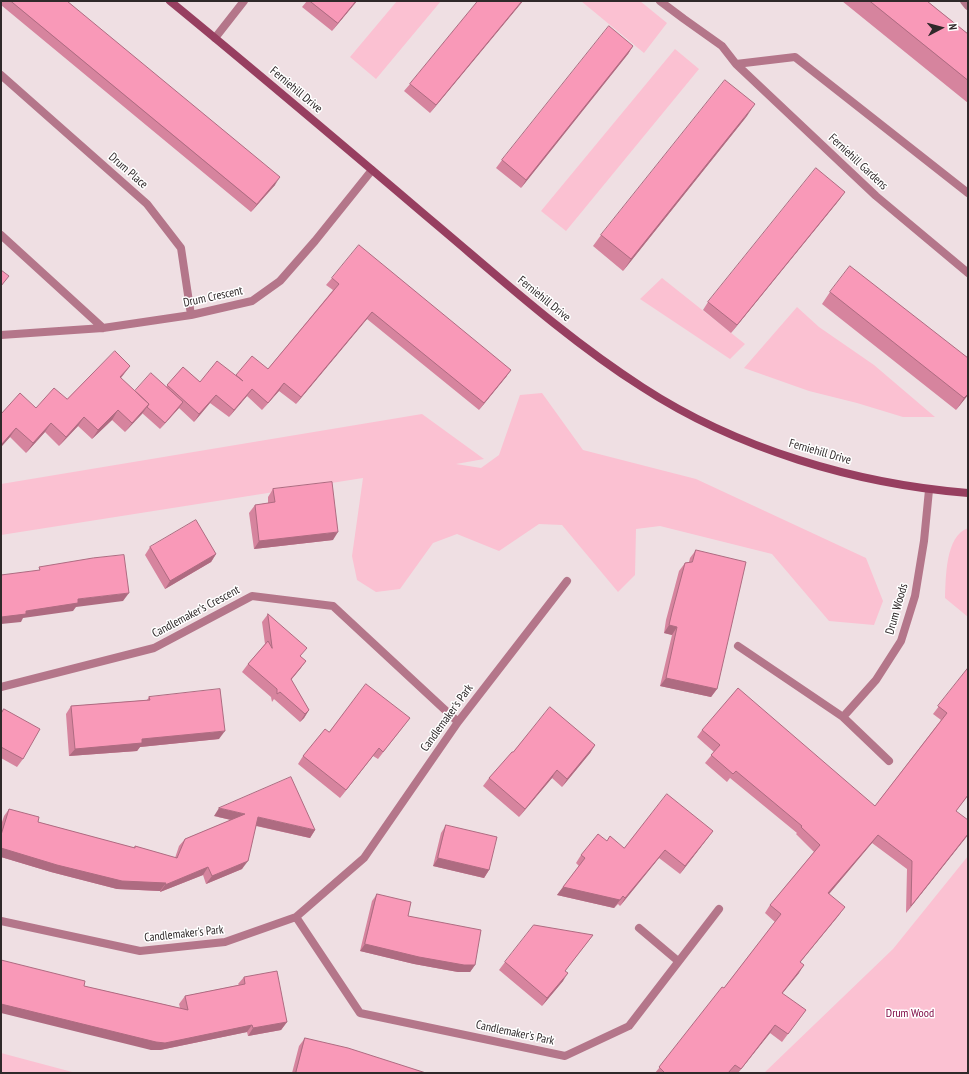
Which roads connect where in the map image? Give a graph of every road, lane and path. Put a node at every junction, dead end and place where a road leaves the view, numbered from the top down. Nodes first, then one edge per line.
1 (170, 1) edge
2 (244, 1) edge
3 (660, 1) edge
4 (964, 1) edge
5 (968, 6) edge
6 (215, 38) junction
7 (736, 64) junction
8 (1, 75) edge
9 (372, 170) junction
10 (968, 194) edge
11 (1, 235) edge
12 (968, 273) edge
13 (191, 315) junction
14 (103, 328) junction
15 (1, 334) edge
16 (929, 490) junction
17 (968, 493) edge
18 (566, 581) dead end
19 (738, 646) dead end
20 (1, 688) edge
21 (843, 717) junction
22 (458, 722) junction
23 (889, 761) dead end
24 (719, 909) dead end
25 (296, 917) junction
26 (1, 921) edge
27 (639, 928) dead end
28 (678, 961) junction

1 - 6 main road, Ferniehill Drive
2 - 6 street
3 - 7 street, Ferniehill Gardens
4 - 5 street
6 - 9 main road, Ferniehill Drive
7 - 10 street
7 - 12 street, Ferniehill Gardens
8 - 13 street, Drum Place
9 - 13 street, Drum Crescent
9 - 16 main road, Ferniehill Drive
11 - 14 street
13 - 14 street, Drum Crescent
14 - 15 street, Drum Crescent
16 - 17 main road, Ferniehill Drive
16 - 21 street, Drum Woods
18 - 22 street, Candlemaker's Park
19 - 21 street
20 - 22 street, Candlemaker's Crescent
21 - 23 street
22 - 25 street, Candlemaker's Park
24 - 28 street, Candlemaker's Park
25 - 26 street, Candlemaker's Park
25 - 28 street, Candlemaker's Park
27 - 28 street

